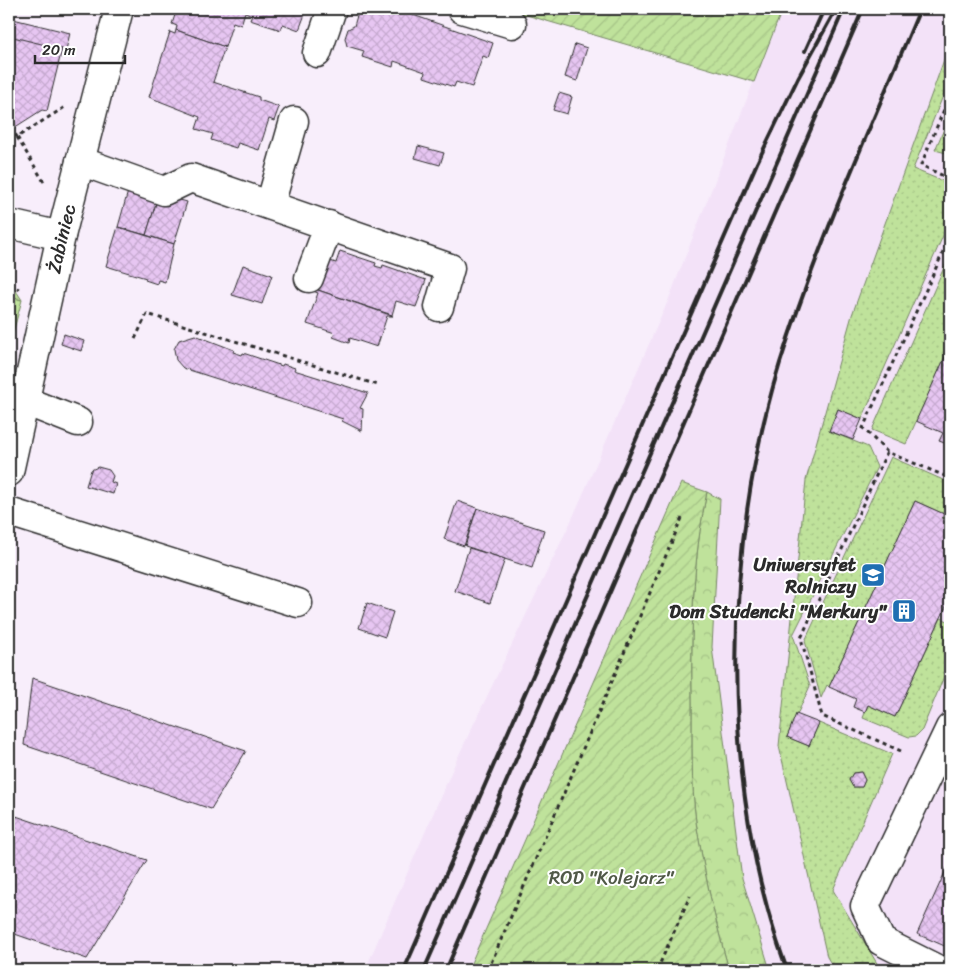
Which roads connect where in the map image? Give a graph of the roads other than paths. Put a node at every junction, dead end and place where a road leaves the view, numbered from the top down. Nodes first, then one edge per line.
1 (119, 9) edge
2 (332, 9) edge
3 (462, 9) edge
4 (512, 24) dead end
5 (317, 53) dead end
6 (294, 121) dead end
7 (80, 161) junction
8 (270, 205) junction
9 (9, 224) edge
10 (329, 225) junction
11 (61, 236) junction
12 (309, 278) dead end
13 (439, 307) dead end
14 (25, 401) junction
15 (78, 422) dead end
16 (9, 472) edge
17 (9, 512) edge
18 (298, 603) dead end
19 (950, 728) edge
20 (939, 970) edge

1 - 7 street, Żabiniec
2 - 5 street
3 - 4 street
6 - 8 street
7 - 8 street
7 - 11 street, Żabiniec
8 - 10 street
9 - 11 street
10 - 12 street
10 - 13 street
11 - 14 street, Żabiniec
14 - 15 street
14 - 16 street, Żabiniec
17 - 18 street
19 - 20 street

